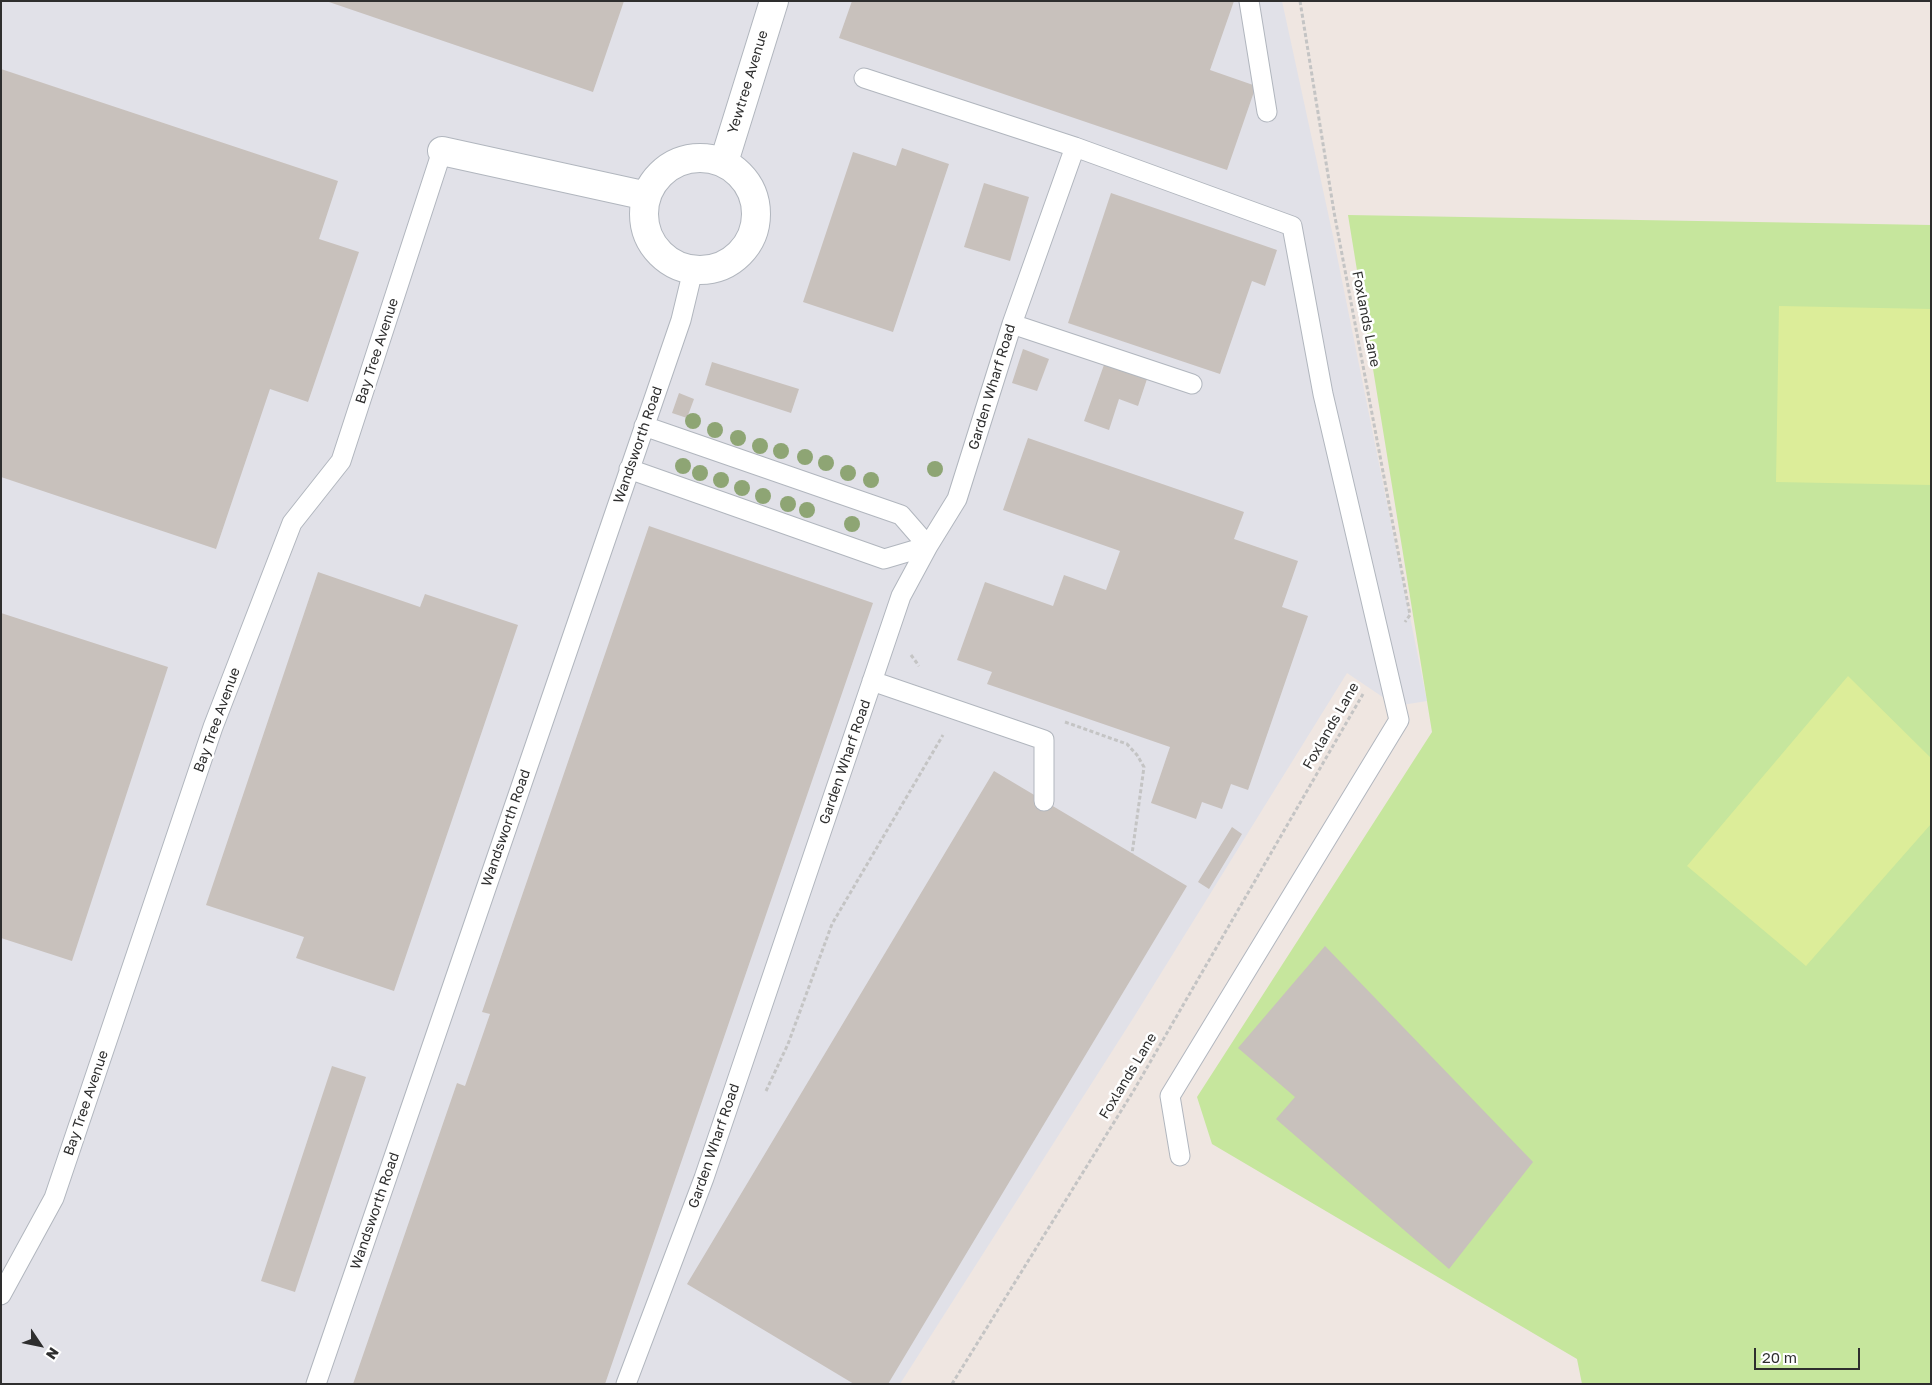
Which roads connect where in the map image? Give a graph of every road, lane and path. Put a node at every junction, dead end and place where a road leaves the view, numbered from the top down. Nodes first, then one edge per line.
1 (774, 1) edge
2 (1249, 1) edge
3 (1300, 1) edge
4 (864, 78) dead end
5 (1267, 112) dead end
6 (1075, 147) junction
7 (442, 151) joint
8 (724, 162) junction
9 (646, 196) junction
10 (693, 270) junction
11 (1012, 324) junction
12 (1192, 384) dead end
13 (644, 426) junction
14 (629, 469) junction
15 (928, 546) junction
16 (1384, 657) junction
17 (872, 681) junction
18 (953, 708) junction
19 (1044, 801) dead end
20 (764, 1094) dead end
21 (1180, 1156) dead end
22 (1, 1295) edge
23 (316, 1384) edge
24 (626, 1384) edge
25 (952, 1384) edge

1 - 8 street, Yewtree Avenue
2 - 5 lane
3 - 16 path, Foxlands Lane
4 - 6 lane
6 - 11 lane, Garden Wharf Road
6 - 16 lane
7 - 9 street
7 - 22 lane, Bay Tree Avenue
8 - 9 street
8 - 10 street
9 - 10 street
10 - 13 lane, Wandsworth Road
11 - 12 lane
11 - 15 lane, Garden Wharf Road
13 - 14 lane, Wandsworth Road
13 - 15 lane
14 - 15 lane
14 - 23 lane, Wandsworth Road
15 - 17 lane, Garden Wharf Road
16 - 21 lane
16 - 25 path, Foxlands Lane
17 - 18 lane
17 - 24 lane, Garden Wharf Road
18 - 19 lane
18 - 20 path

